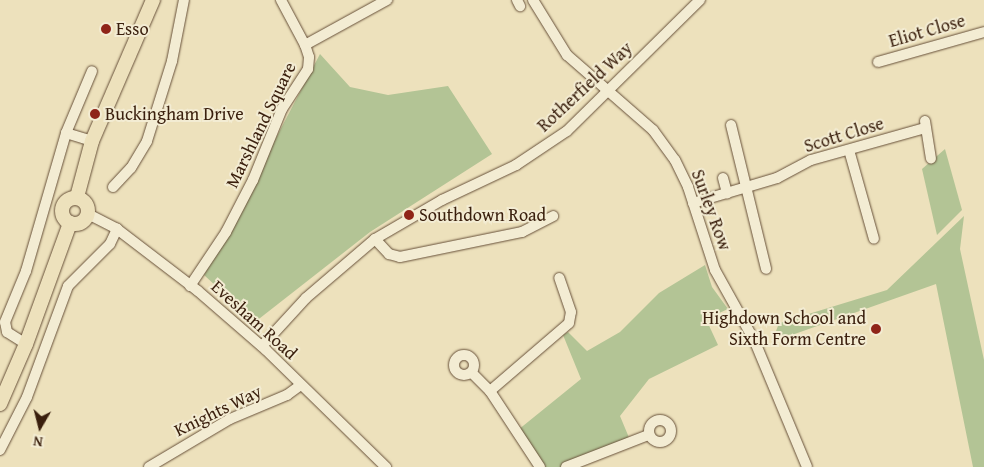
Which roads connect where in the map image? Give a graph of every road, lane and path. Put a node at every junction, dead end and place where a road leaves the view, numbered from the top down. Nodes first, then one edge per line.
1 (153, 0) edge
2 (184, 0) edge
3 (281, 0) edge
4 (387, 0) edge
5 (533, 0) edge
6 (700, 0) edge
7 (984, 32) edge
8 (305, 46) junction
9 (878, 62) dead end
10 (92, 70) dead end
11 (609, 91) junction
12 (731, 125) dead end
13 (66, 133) junction
14 (92, 141) junction
15 (849, 150) junction
16 (931, 159) dead end
17 (723, 178) dead end
18 (113, 187) dead end
19 (746, 187) junction
20 (727, 193) junction
21 (77, 197) junction
22 (693, 203) junction
23 (88, 214) junction
24 (553, 216) dead end
25 (70, 223) junction
26 (117, 229) junction
27 (375, 239) junction
28 (874, 239) dead end
29 (766, 269) dead end
30 (559, 278) dead end
31 (190, 286) junction
32 (26, 344) junction
33 (262, 346) junction
34 (472, 373) dead end
35 (301, 385) junction
36 (490, 391) junction
37 (0, 404) edge
38 (648, 435) dead end
39 (0, 450) edge
40 (149, 467) edge
41 (386, 467) edge
42 (540, 467) edge
43 (566, 467) edge
44 (807, 467) edge

1 - 14 main road
2 - 18 street
3 - 8 street, Marshland Square
4 - 8 street
5 - 11 street, Surley Row
6 - 11 street, Rotherfield Way
7 - 9 street, Eliot Close
8 - 31 street, Marshland Square
10 - 13 street
11 - 22 street, Surley Row
11 - 27 street, Rotherfield Way
12 - 19 street
13 - 14 street
13 - 32 street
14 - 21 main road
15 - 16 street, Scott Close
15 - 19 street, Scott Close
15 - 28 street
17 - 20 street
19 - 20 street, Scott Close
19 - 29 street
20 - 22 street, Scott Close
21 - 23 main road
21 - 25 main road
22 - 44 street, Surley Row
23 - 25 main road
23 - 26 street, Evesham Road
24 - 27 street
25 - 32 main road
26 - 31 street, Evesham Road
26 - 39 street
27 - 33 street
30 - 36 street
31 - 33 street, Evesham Road
32 - 37 main road
33 - 35 street, Evesham Road
34 - 36 street
35 - 40 street, Knights Way
35 - 41 street, Evesham Road
36 - 42 street
38 - 43 street

